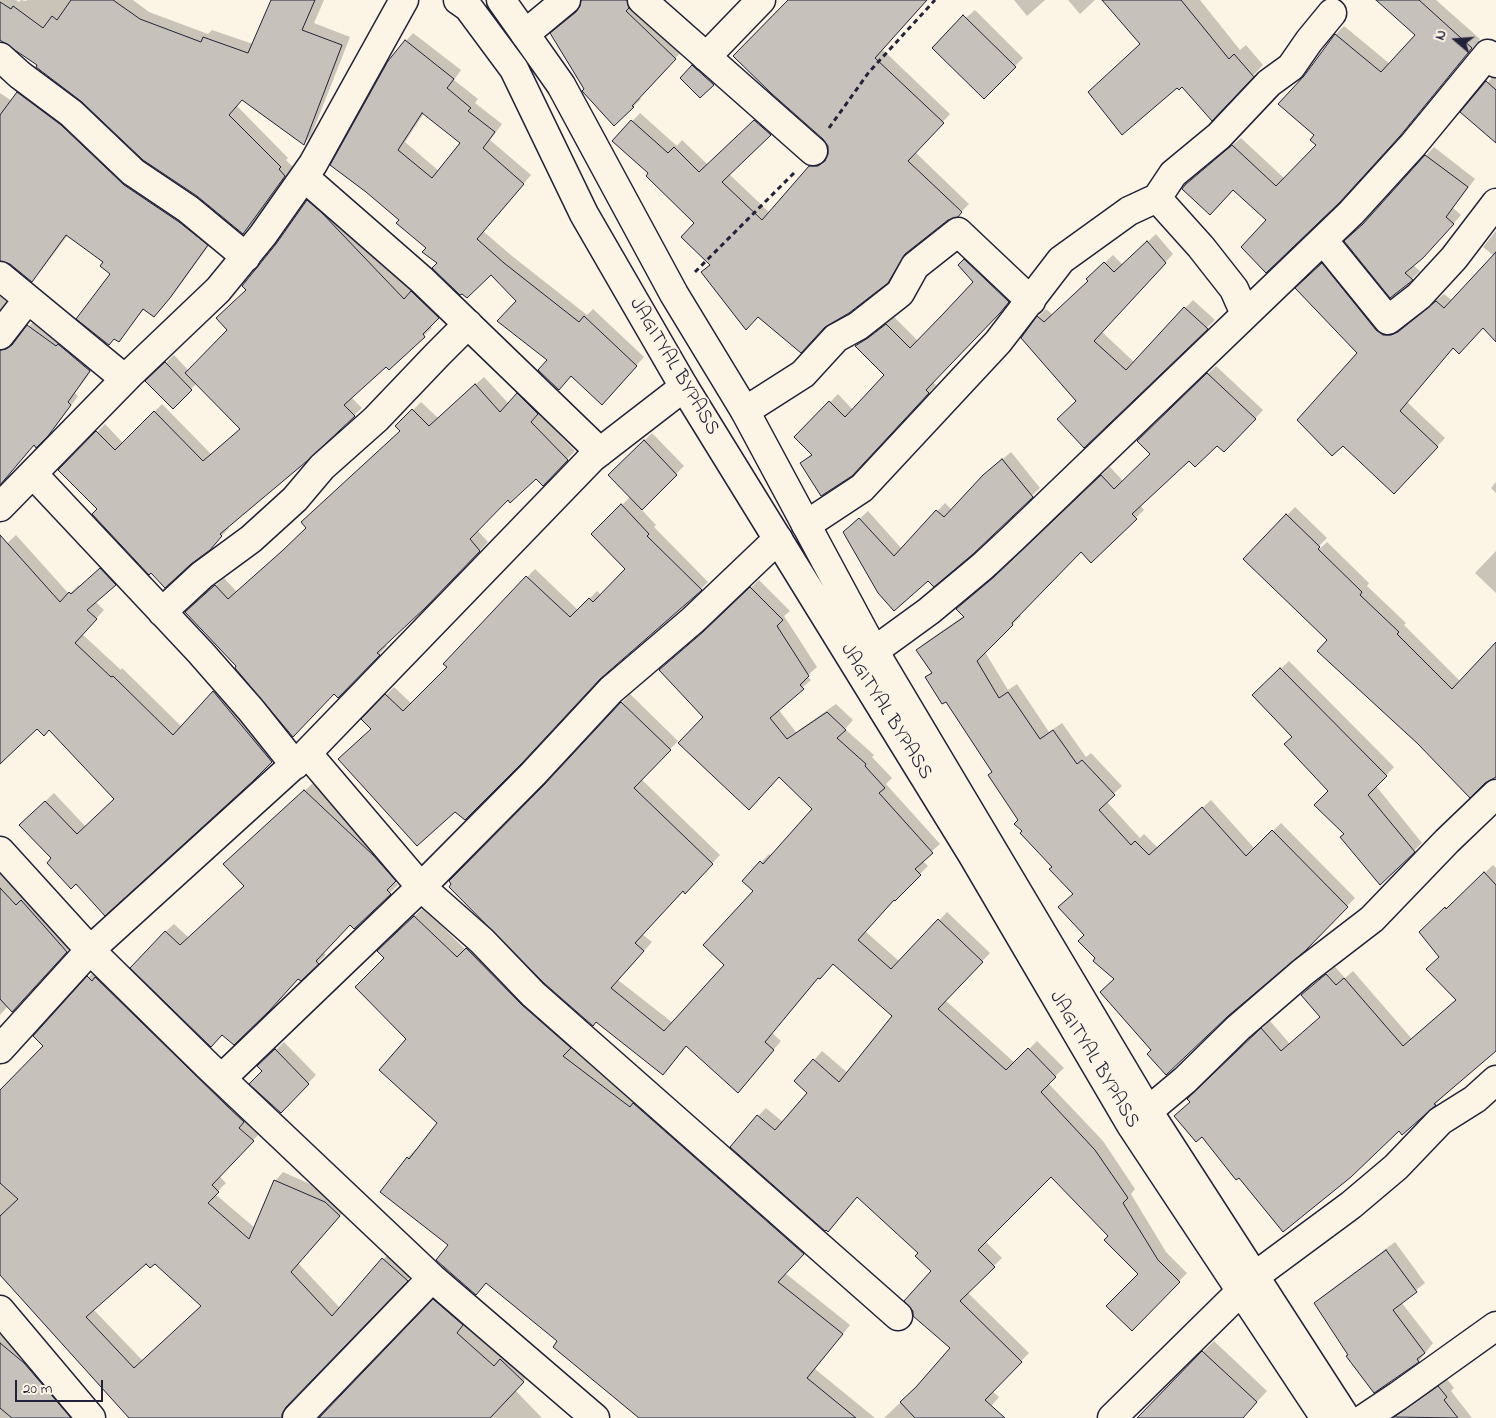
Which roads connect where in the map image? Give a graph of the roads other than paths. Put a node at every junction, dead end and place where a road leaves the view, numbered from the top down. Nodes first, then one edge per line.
1 (404, 0) edge
2 (458, 0) edge
3 (501, 0) edge
4 (566, 0) edge
5 (642, 0) edge
6 (761, 0) edge
7 (1332, 13) dead end
8 (525, 34) junction
9 (0, 57) edge
10 (706, 57) junction
11 (1496, 63) edge
12 (813, 151) dead end
13 (304, 177) junction
14 (1157, 198) junction
15 (1496, 202) edge
16 (1323, 240) junction
17 (246, 257) junction
18 (0, 276) edge
19 (28, 299) junction
20 (1030, 301) junction
21 (1245, 314) junction
22 (468, 324) junction
23 (0, 336) edge
24 (125, 379) junction
25 (684, 387) junction
26 (745, 411) junction
27 (600, 452) junction
28 (33, 474) junction
29 (0, 507) edge
30 (806, 525) junction
31 (778, 539) junction
32 (162, 612) junction
33 (874, 651) junction
34 (301, 759) junction
35 (1496, 794) edge
36 (0, 851) edge
37 (421, 888) junction
38 (90, 950) junction
39 (0, 1049) edge
40 (222, 1078) junction
41 (1496, 1080) edge
42 (1148, 1110) junction
43 (432, 1278) junction
44 (1248, 1283) junction
45 (0, 1310) edge
46 (898, 1316) dead end
47 (1496, 1326) edge
48 (91, 1418) edge
49 (297, 1418) edge
50 (595, 1418) edge
51 (1112, 1418) edge
52 (1325, 1418) edge
53 (1346, 1418) edge
54 (1365, 1418) edge

1 - 13 street
2 - 25 street, JAGITYAL BYPASS
3 - 8 street, JAGITYAL BYPASS
4 - 8 street
5 - 10 street
6 - 10 street
7 - 14 street
8 - 26 street, JAGITYAL BYPASS
9 - 17 street
10 - 12 street
11 - 16 street
13 - 17 street
13 - 22 street
14 - 20 street
14 - 21 street
15 - 16 street
16 - 21 street
17 - 24 street
18 - 19 street
19 - 23 street
19 - 24 street
20 - 26 street
20 - 30 street
21 - 33 street
22 - 27 street
22 - 32 street
24 - 28 street
25 - 27 street
25 - 31 street, JAGITYAL BYPASS
26 - 30 street, JAGITYAL BYPASS
27 - 34 street
28 - 29 street
28 - 32 street
30 - 33 street, JAGITYAL BYPASS
31 - 37 street
31 - 44 street, JAGITYAL BYPASS
32 - 34 street
33 - 42 street, JAGITYAL BYPASS
34 - 37 street
34 - 38 street
35 - 42 street
36 - 38 street
37 - 40 street
37 - 46 street
38 - 39 street
38 - 40 street
40 - 43 street
41 - 44 street
42 - 44 street, JAGITYAL BYPASS
43 - 49 street
43 - 50 street
44 - 51 street
44 - 52 street, JAGITYAL BYPASS
44 - 53 street, JAGITYAL BYPASS
45 - 48 street
47 - 54 street

